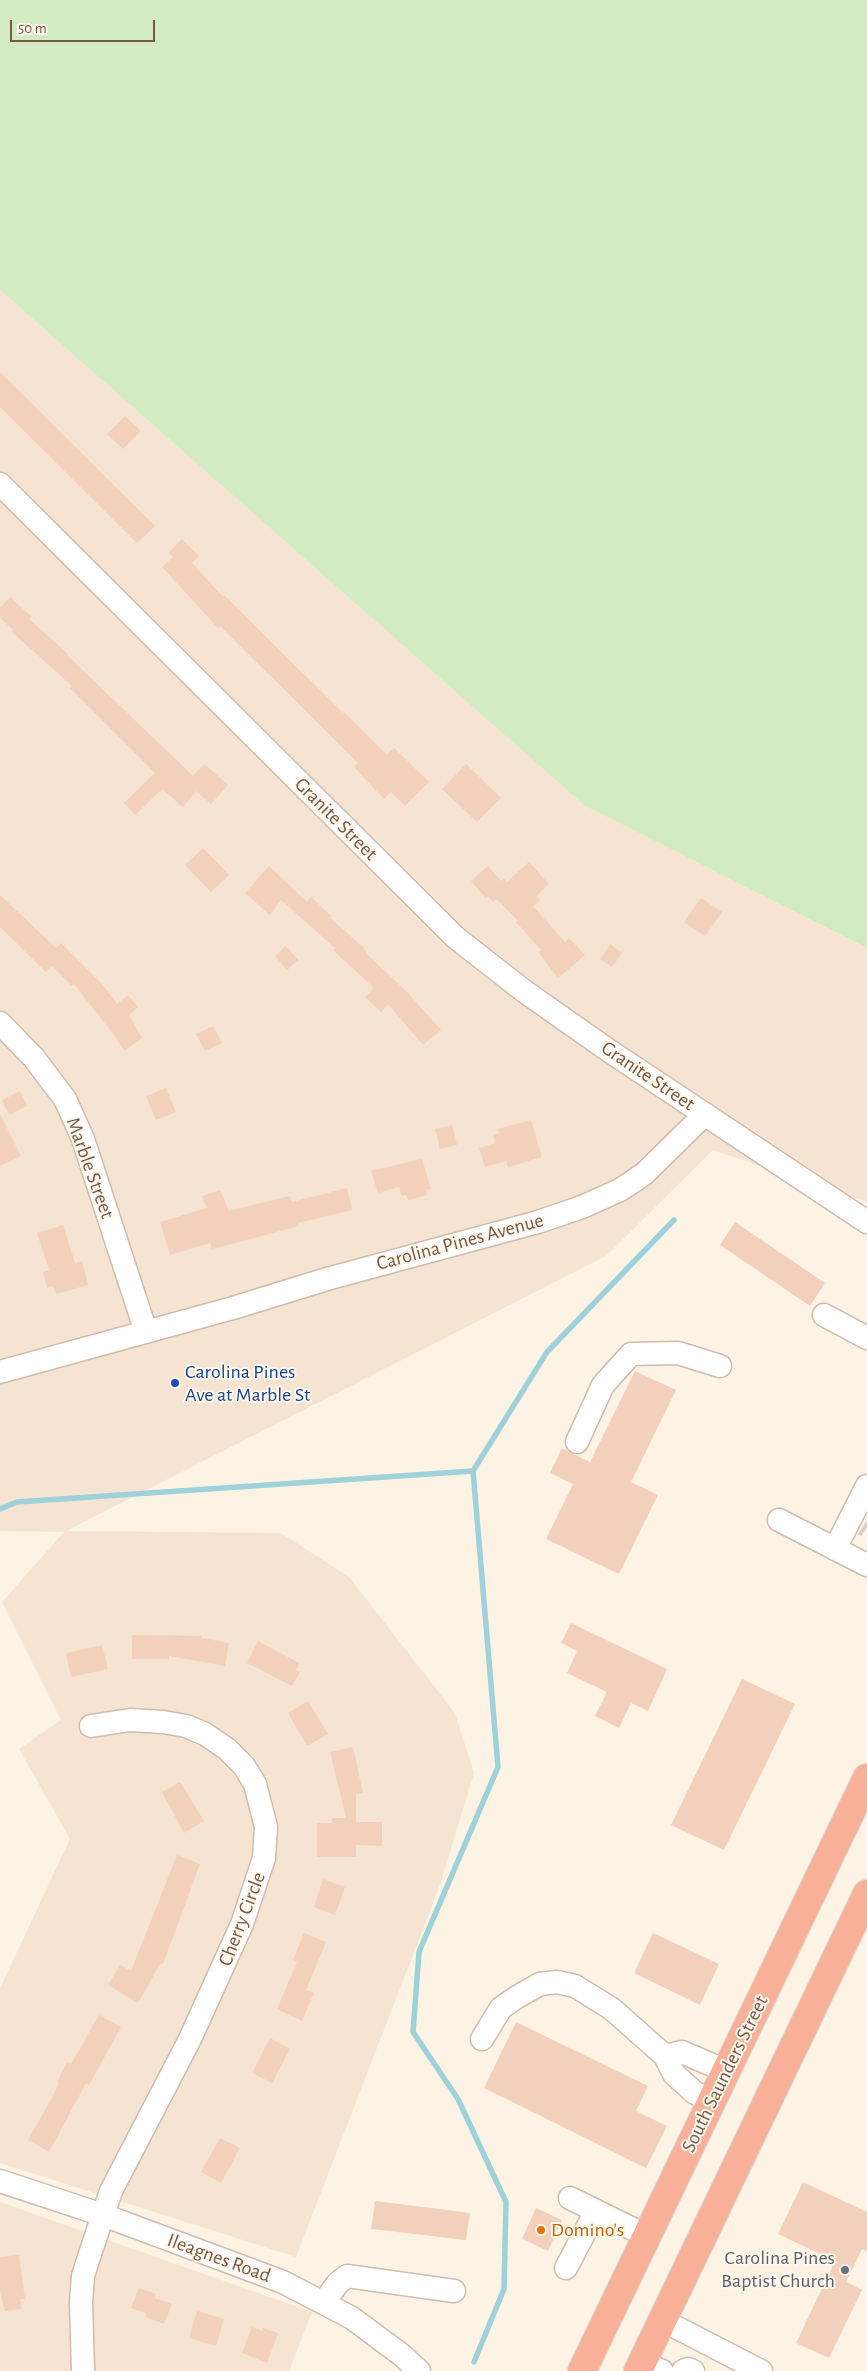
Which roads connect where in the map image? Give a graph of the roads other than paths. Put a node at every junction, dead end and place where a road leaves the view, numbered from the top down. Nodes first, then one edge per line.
1 (0, 484) edge
2 (0, 1023) edge
3 (705, 1114) junction
4 (867, 1222) edge
5 (824, 1316) dead end
6 (146, 1332) junction
7 (867, 1338) edge
8 (720, 1366) dead end
9 (0, 1372) edge
10 (577, 1442) dead end
11 (865, 1494) edge
12 (779, 1520) dead end
13 (835, 1549) junction
14 (867, 1565) edge
15 (91, 1726) dead end
16 (867, 1778) edge
17 (867, 1894) edge
18 (482, 2039) dead end
19 (664, 2056) junction
20 (726, 2070) junction
21 (712, 2101) junction
22 (0, 2181) edge
23 (570, 2198) dead end
24 (596, 2211) junction
25 (103, 2215) junction
26 (647, 2236) junction
27 (566, 2268) dead end
28 (454, 2291) dead end
29 (324, 2302) junction
30 (662, 2320) junction
31 (647, 2368) edge
32 (83, 2371) edge
33 (419, 2371) edge
34 (582, 2371) edge
35 (682, 2371) edge
36 (693, 2371) edge
37 (761, 2371) edge

1 - 3 street, Granite Street
2 - 6 street, Marble Street
3 - 4 street
3 - 6 street, Carolina Pines Avenue
5 - 7 street
6 - 9 street, Carolina Pines Avenue
8 - 10 street
11 - 13 street
12 - 13 street
13 - 14 street
15 - 25 street, Cherry Circle
16 - 20 highway, South Saunders Street
17 - 30 highway
18 - 19 street
19 - 20 street
19 - 21 street
20 - 21 highway, South Saunders Street
21 - 26 highway, South Saunders Street
22 - 25 street, Ileagnes Road
23 - 24 street
24 - 26 street
24 - 27 street
25 - 29 street, Ileagnes Road
25 - 32 street, Cherry Circle
26 - 34 highway, South Saunders Street
28 - 29 street
29 - 33 street, Ileagnes Road
30 - 31 highway
30 - 37 street
35 - 36 street

